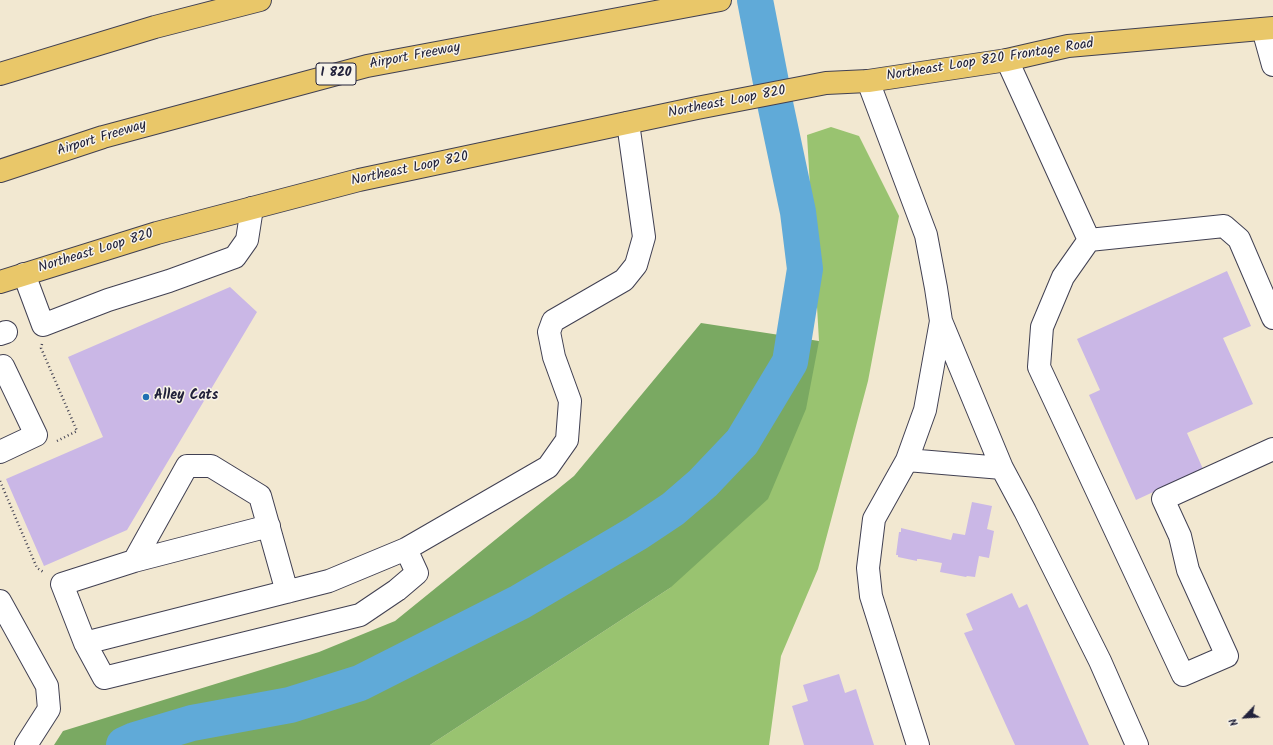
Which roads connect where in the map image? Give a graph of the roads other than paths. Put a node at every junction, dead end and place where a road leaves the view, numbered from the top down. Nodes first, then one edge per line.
1 (260, 0) edge
2 (720, 0) edge
3 (1268, 28) edge
4 (1007, 60) junction
5 (1273, 65) edge
6 (0, 74) edge
7 (868, 81) junction
8 (826, 83) joint
9 (628, 123) junction
10 (0, 171) edge
11 (252, 208) junction
12 (1089, 240) junction
13 (24, 274) junction
14 (0, 282) edge
15 (1273, 318) edge
16 (941, 321) junction
17 (0, 367) edge
18 (1273, 449) edge
19 (0, 452) edge
20 (907, 460) junction
21 (1002, 468) junction
22 (269, 526) junction
23 (406, 549) junction
24 (134, 561) junction
25 (287, 592) junction
26 (0, 601) edge
27 (86, 643) junction
28 (26, 745) edge
29 (918, 745) edge
30 (1136, 745) edge

1 - 6 main road
2 - 10 main road, Airport Freeway / I 820
3 - 4 main road, Northeast Loop 820 Frontage Road
3 - 5 street
4 - 7 main road, Northeast Loop 820 Frontage Road
4 - 12 street
7 - 8 main road, Northeast Loop 820 Frontage Road
7 - 16 street
8 - 9 main road, Northeast Loop 820
9 - 11 main road, Northeast Loop 820
9 - 23 street
11 - 13 main road, Northeast Loop 820
11 - 13 street
12 - 15 street
12 - 18 street
13 - 14 main road, Northeast Loop 820
16 - 20 street
16 - 21 street
17 - 19 street
20 - 21 street
20 - 29 street
21 - 30 street
22 - 24 street
22 - 24 street
22 - 25 street
23 - 25 street
23 - 27 street
24 - 27 street
25 - 27 street
26 - 28 street

